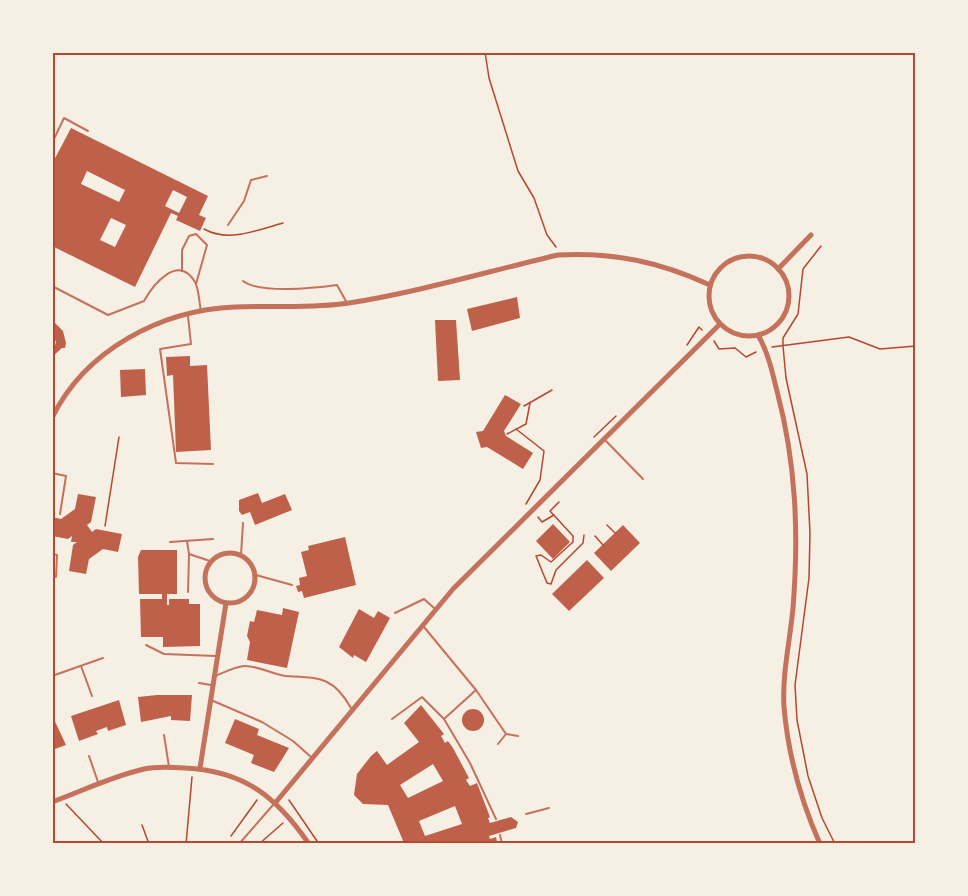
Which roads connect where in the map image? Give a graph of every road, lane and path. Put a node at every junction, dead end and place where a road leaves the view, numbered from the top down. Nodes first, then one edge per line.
1 (485, 52) edge
2 (88, 131) dead end
3 (52, 143) edge
4 (267, 176) dead end
5 (283, 223) dead end
6 (228, 225) dead end
7 (204, 229) dead end
8 (811, 235) dead end
9 (558, 255) junction
10 (778, 269) junction
11 (182, 272) junction
12 (243, 281) dead end
13 (196, 284) junction
14 (710, 285) junction
15 (52, 286) edge
16 (347, 303) junction
17 (201, 311) junction
18 (188, 313) junction
19 (720, 324) junction
20 (710, 335) junction
21 (758, 335) junction
22 (687, 345) dead end
23 (915, 346) edge
24 (765, 348) junction
25 (552, 390) dead end
26 (530, 403) junction
27 (524, 406) dead end
28 (618, 414) dead end
29 (52, 418) edge
30 (516, 429) junction
31 (507, 434) dead end
32 (119, 437) dead end
33 (594, 437) dead end
34 (604, 439) junction
35 (213, 464) dead end
36 (52, 473) edge
37 (643, 479) dead end
38 (559, 502) dead end
39 (526, 504) dead end
40 (60, 514) dead end
41 (554, 515) junction
42 (562, 517) dead end
43 (538, 518) dead end
44 (559, 520) junction
45 (243, 523) dead end
46 (607, 525) dead end
47 (105, 526) dead end
48 (615, 533) dead end
49 (584, 535) dead end
50 (595, 536) dead end
51 (213, 539) dead end
52 (187, 541) junction
53 (170, 542) dead end
54 (603, 544) dead end
55 (52, 554) edge
56 (189, 554) junction
57 (241, 555) junction
58 (210, 561) junction
59 (256, 575) junction
60 (52, 576) edge
61 (292, 585) dead end
62 (188, 592) dead end
63 (226, 603) junction
64 (435, 609) junction
65 (395, 613) dead end
66 (422, 625) junction
67 (146, 645) dead end
68 (218, 656) junction
69 (103, 658) dead end
70 (81, 666) junction
71 (52, 676) edge
72 (214, 676) junction
73 (199, 682) dead end
74 (213, 685) junction
75 (476, 690) junction
76 (92, 696) dead end
77 (211, 700) junction
78 (351, 708) junction
79 (392, 719) dead end
80 (444, 720) junction
81 (506, 734) junction
82 (164, 735) dead end
83 (518, 736) dead end
84 (498, 744) dead end
85 (89, 756) dead end
86 (311, 757) junction
87 (169, 767) junction
88 (201, 768) junction
89 (192, 776) dead end
90 (100, 785) junction
91 (283, 792) junction
92 (62, 798) junction
93 (258, 799) dead end
94 (52, 802) edge
95 (276, 802) junction
96 (549, 808) dead end
97 (526, 814) dead end
98 (496, 819) dead end
99 (284, 822) dead end
100 (142, 825) dead end
101 (500, 835) dead end
102 (231, 836) dead end
103 (104, 843) edge
104 (149, 843) edge
105 (186, 843) edge
106 (239, 843) edge
107 (259, 843) edge
108 (309, 843) edge
109 (319, 843) edge
110 (502, 843) edge
111 (820, 843) edge

1 - 9 path
2 - 3 lane
4 - 6 lane
5 - 7 path
8 - 10 street
9 - 14 street
9 - 16 street
10 - 14 street
10 - 21 street
11 - 13 lane
11 - 13 lane
11 - 15 lane
12 - 16 lane
13 - 17 lane
14 - 19 street
16 - 17 street
17 - 18 street
18 - 29 street
18 - 35 lane
19 - 20 street
19 - 21 street
20 - 22 path
20 - 24 path
20 - 34 street
21 - 24 street
23 - 24 path
24 - 111 street
25 - 26 path
26 - 27 path
26 - 30 path
28 - 33 path
30 - 31 path
30 - 39 path
32 - 47 path
34 - 37 lane
34 - 64 street
36 - 40 lane
38 - 41 path
41 - 43 path
41 - 44 path
42 - 44 path
44 - 49 path
45 - 57 lane
46 - 48 path
50 - 54 path
51 - 52 lane
52 - 53 lane
52 - 56 lane
55 - 60 lane
56 - 58 lane
56 - 62 lane
57 - 58 street
57 - 59 street
58 - 63 street
59 - 61 lane
59 - 63 street
63 - 68 street
64 - 65 lane
64 - 66 street
66 - 75 lane
66 - 78 street
67 - 68 lane
68 - 72 street
69 - 70 lane
70 - 71 lane
70 - 76 lane
72 - 74 street
72 - 78 lane
73 - 74 lane
74 - 77 street
75 - 80 lane
75 - 81 lane
77 - 86 lane
77 - 88 street
78 - 86 street
79 - 80 lane
80 - 98 lane
81 - 83 lane
81 - 84 lane
82 - 87 lane
85 - 90 lane
86 - 91 street
87 - 88 street
87 - 90 street
88 - 95 street
89 - 105 path
90 - 92 street
91 - 95 street
91 - 109 path
92 - 94 street
92 - 103 path
93 - 102 path
95 - 106 lane
95 - 108 street
96 - 97 lane
99 - 107 path
100 - 104 path
101 - 110 lane

